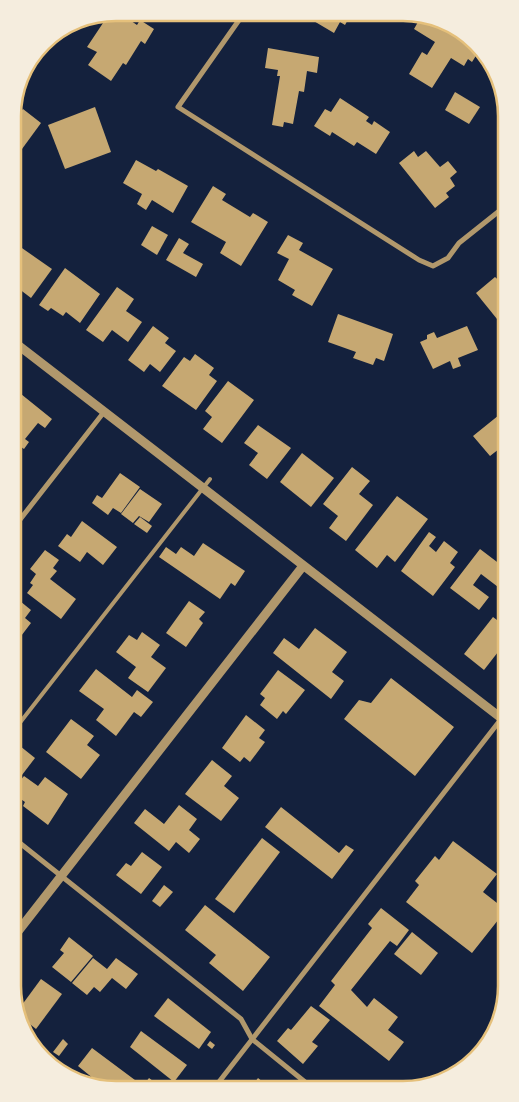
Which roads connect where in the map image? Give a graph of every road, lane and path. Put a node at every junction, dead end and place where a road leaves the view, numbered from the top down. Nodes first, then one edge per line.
1 (238, 21) edge
2 (498, 212) edge
3 (21, 347) edge
4 (104, 412) junction
5 (210, 479) dead end
6 (203, 489) junction
7 (21, 518) edge
8 (303, 566) junction
9 (498, 713) edge
10 (21, 721) edge
11 (498, 726) edge
12 (21, 844) edge
13 (61, 876) junction
14 (21, 928) edge
15 (252, 1039) junction
16 (219, 1081) edge
17 (304, 1081) edge

1 - 2 street
3 - 4 street
4 - 6 street
4 - 7 street
5 - 6 lane
6 - 8 street
6 - 10 lane
8 - 9 street
8 - 13 street
11 - 15 street
12 - 13 street
13 - 14 street
13 - 15 street
15 - 16 street
15 - 17 street

